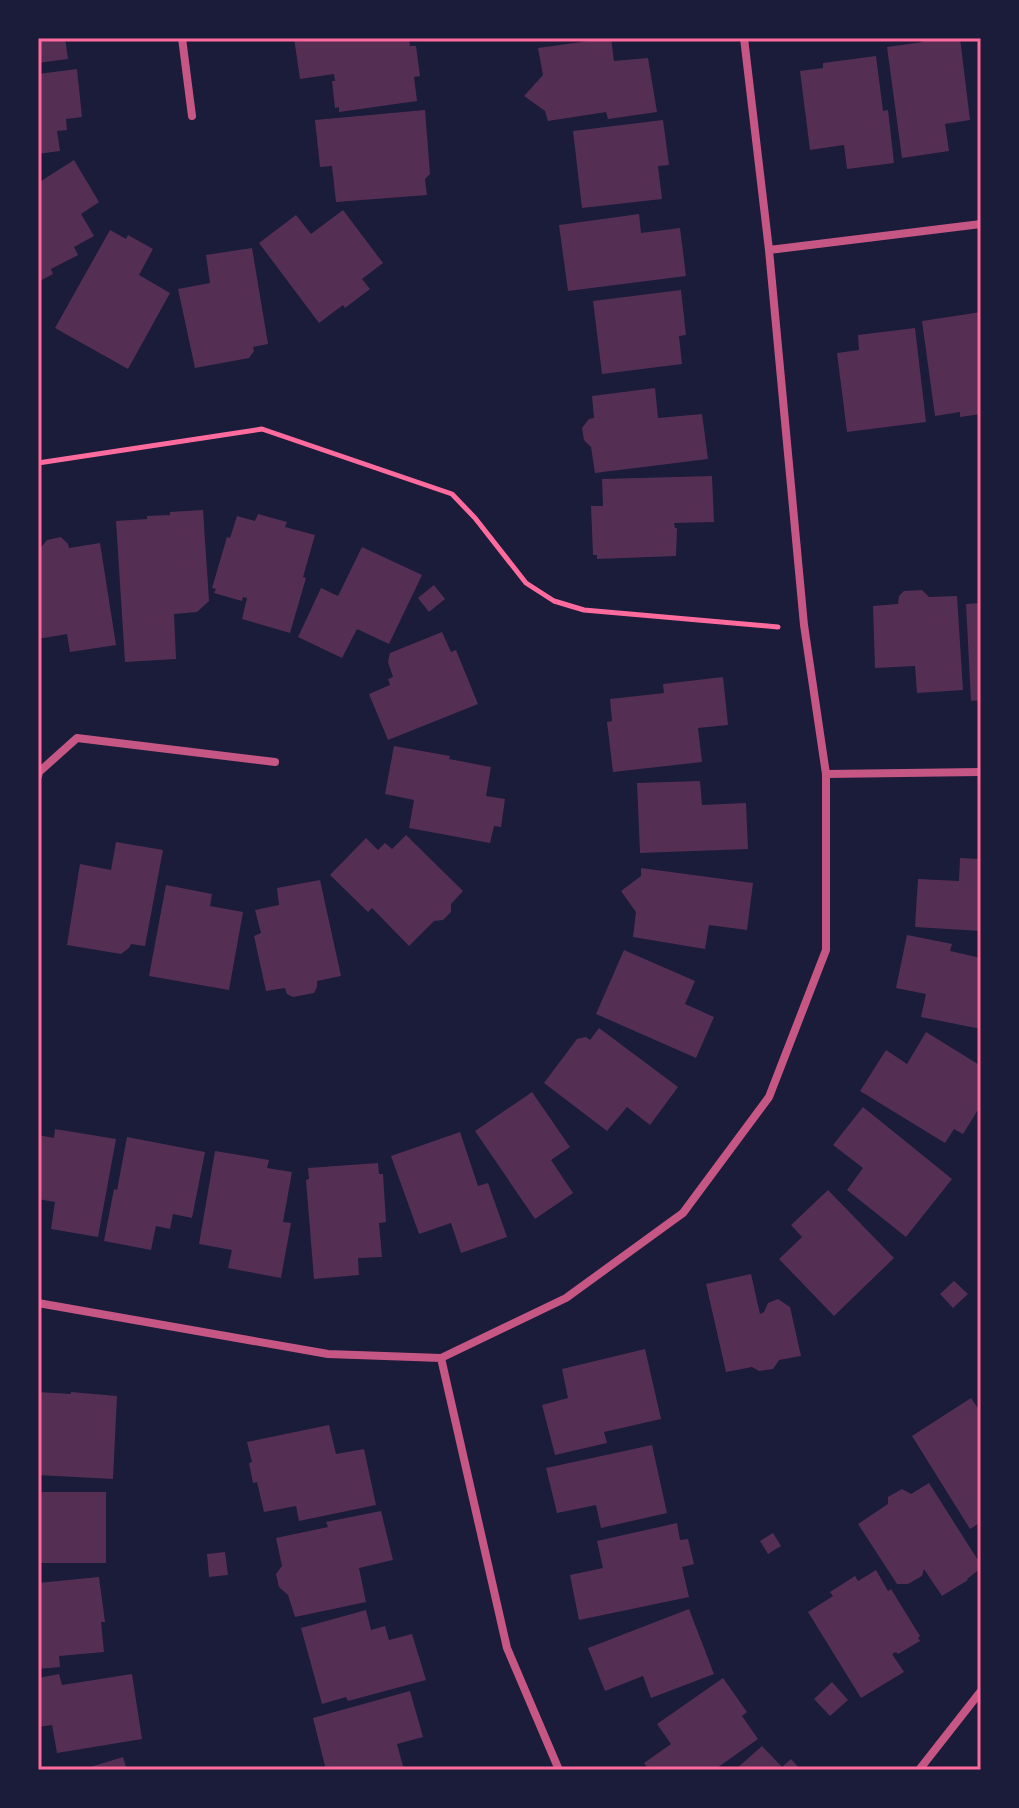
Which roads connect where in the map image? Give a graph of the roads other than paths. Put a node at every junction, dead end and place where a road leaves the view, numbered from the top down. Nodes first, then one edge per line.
1 (182, 38) edge
2 (744, 38) edge
3 (192, 116) dead end
4 (981, 224) edge
5 (769, 250) junction
6 (275, 762) dead end
7 (981, 772) edge
8 (826, 774) junction
9 (38, 776) edge
10 (38, 1303) edge
11 (441, 1358) junction
12 (981, 1691) edge
13 (559, 1770) edge
14 (919, 1770) edge

1 - 3 street
2 - 5 street
4 - 5 street
5 - 8 street
6 - 9 street
7 - 8 street
8 - 11 street
10 - 11 street
11 - 13 street
12 - 14 street

